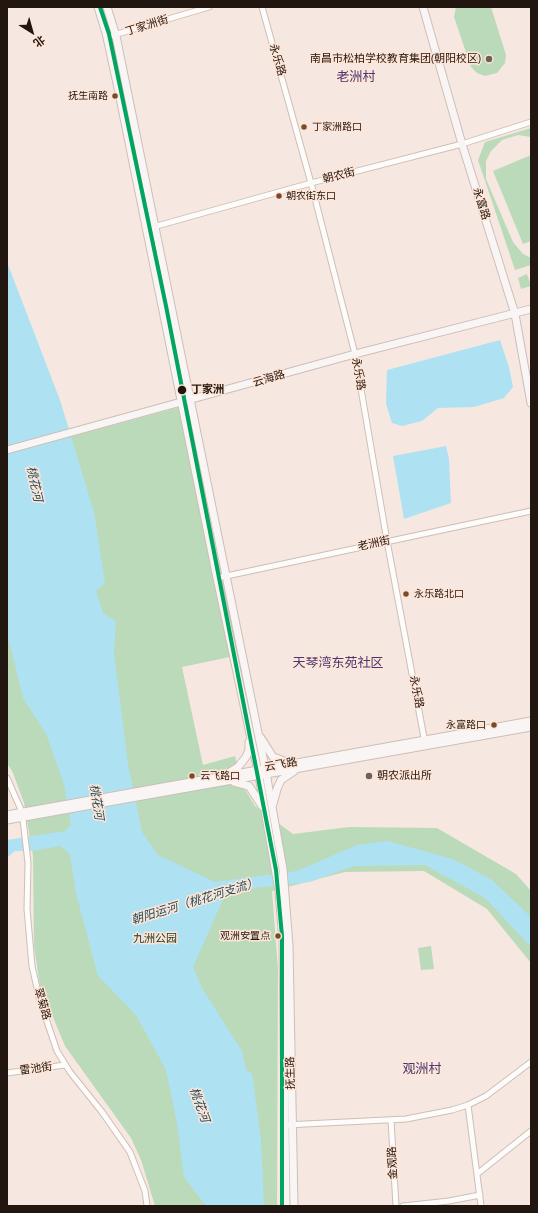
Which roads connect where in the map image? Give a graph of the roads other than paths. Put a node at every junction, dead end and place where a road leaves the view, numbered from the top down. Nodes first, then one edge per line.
1 (98, 7) edge
2 (107, 7) edge
3 (209, 7) edge
4 (262, 7) edge
5 (423, 7) edge
6 (116, 36) junction
7 (107, 37) junction
8 (531, 122) edge
9 (462, 144) junction
10 (311, 183) junction
11 (154, 227) junction
12 (146, 229) junction
13 (531, 309) edge
14 (514, 314) junction
15 (354, 354) junction
16 (530, 388) edge
17 (189, 401) junction
18 (182, 403) junction
19 (531, 403) edge
20 (7, 450) edge
21 (531, 511) edge
22 (387, 541) junction
23 (226, 575) junction
24 (217, 578) junction
25 (531, 721) edge
26 (531, 727) edge
27 (253, 730) junction
28 (425, 743) junction
29 (292, 762) junction
30 (297, 769) junction
31 (262, 772) junction
32 (7, 778) edge
33 (228, 778) junction
34 (62, 808) junction
35 (273, 810) junction
36 (265, 812) junction
37 (7, 815) edge
38 (22, 815) junction
39 (7, 820) edge
40 (282, 892) junction
41 (531, 1062) edge
42 (65, 1064) junction
43 (7, 1073) edge
44 (468, 1105) junction
45 (391, 1120) junction
46 (288, 1124) junction
47 (531, 1131) edge
48 (477, 1174) junction
49 (480, 1195) junction
50 (147, 1206) edge
51 (286, 1206) edge
52 (294, 1206) edge
53 (396, 1206) edge
54 (403, 1206) edge
55 (482, 1206) edge

1 - 7 main road
2 - 6 main road
3 - 6 street, 丁家洲街
4 - 10 street, 永乐路
5 - 9 main road, 永富路
6 - 7 street, 丁家洲街
6 - 11 main road
7 - 12 main road
8 - 9 street, 朝农街
9 - 10 street, 朝农街
9 - 14 main road, 永富路
10 - 11 street, 朝农街
10 - 15 street, 永乐路
11 - 12 street, 朝农街
11 - 17 main road
12 - 18 main road
13 - 14 main road, 云海路
14 - 15 main road, 云海路
14 - 16 main road, 永富路
15 - 17 main road, 云海路
15 - 22 street, 永乐路
16 - 19 main road, 永富路
17 - 18 main road, 云海路
17 - 23 main road
18 - 20 main road, 云海路
18 - 24 main road
21 - 22 street, 老洲街
22 - 23 street, 老洲街
22 - 28 street, 永乐路
23 - 24 street, 老洲街
23 - 27 main road
24 - 27 main road
25 - 28 main road, 云飞路
26 - 28 main road, 云飞路
27 - 29 main road
27 - 31 main road
27 - 33 main road
28 - 29 main road, 云飞路
28 - 30 main road, 云飞路
29 - 31 main road, 云飞路
30 - 31 main road, 云飞路
30 - 35 main road
31 - 33 main road, 云飞路
31 - 35 main road, 抚生路
31 - 36 main road, 抚生路
32 - 38 street, 翠菊路
33 - 34 main road, 云飞路
33 - 34 main road, 云飞路
33 - 36 main road
34 - 38 main road, 云飞路
35 - 40 main road, 抚生路
36 - 40 main road, 抚生路
37 - 38 main road, 云飞路
38 - 39 main road, 云飞路
38 - 42 street, 翠菊路
40 - 46 main road, 抚生路
41 - 44 street
42 - 43 street, 雷池街
42 - 50 street, 翠菊路
44 - 45 street
44 - 48 street
45 - 46 street
45 - 53 street, 金观路
46 - 51 main road, 抚生路
46 - 52 main road, 抚生路
47 - 48 street
48 - 49 street
49 - 54 street
49 - 55 street

